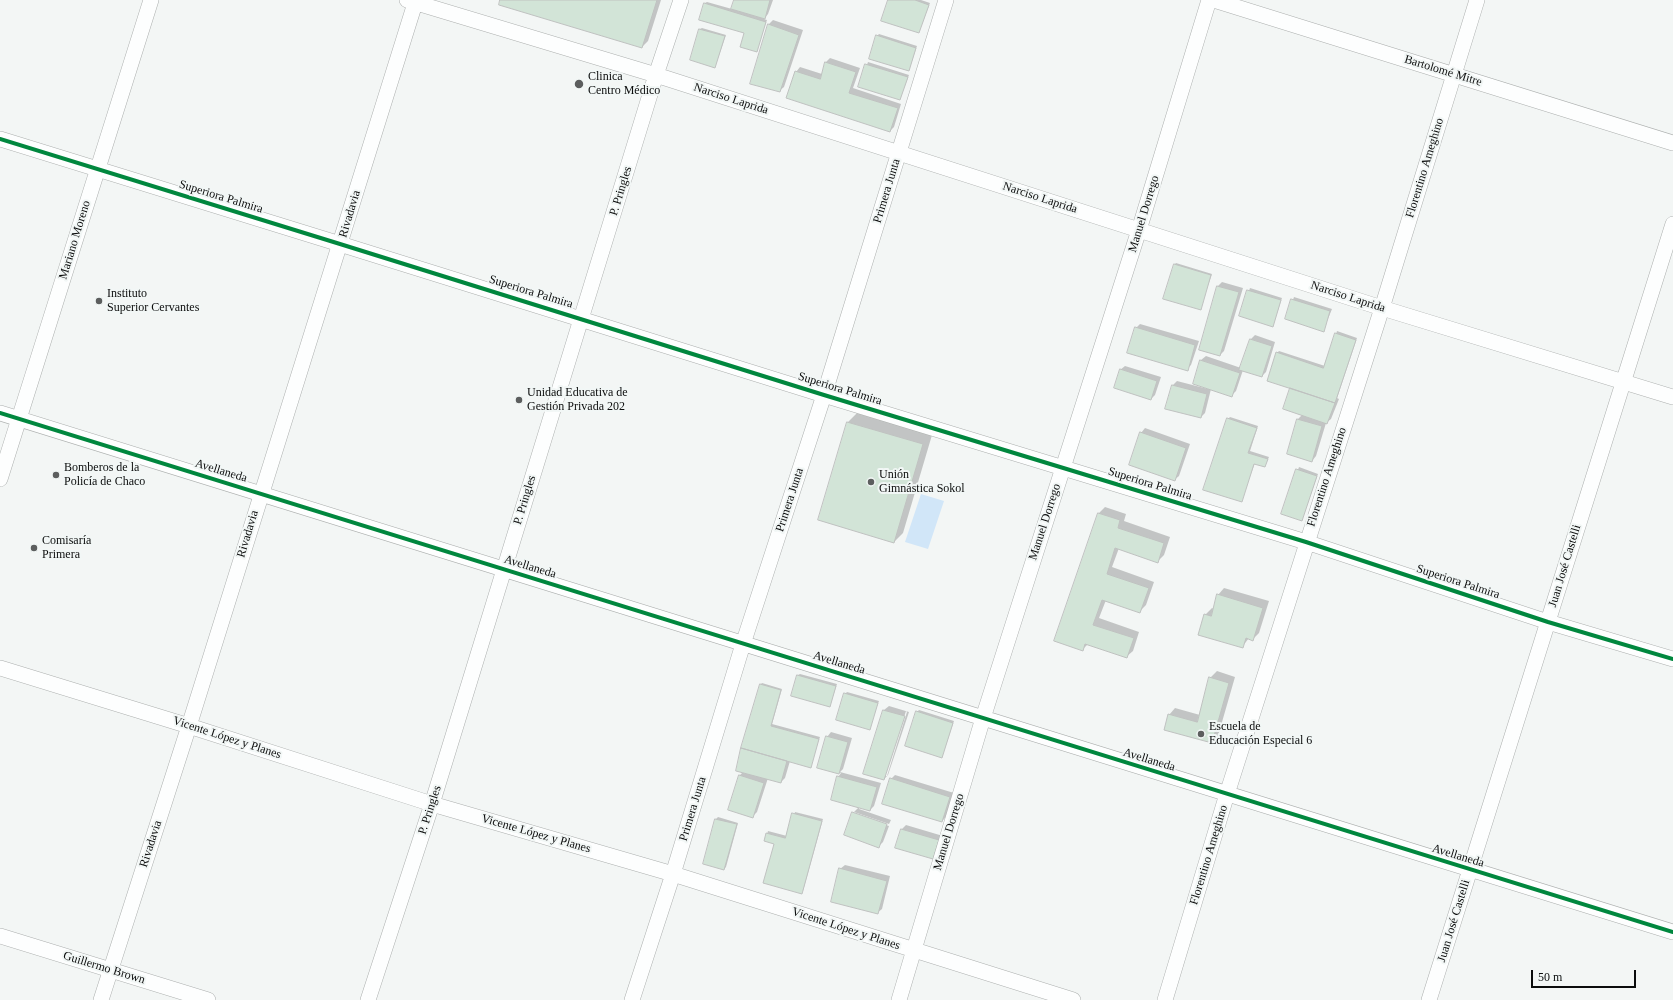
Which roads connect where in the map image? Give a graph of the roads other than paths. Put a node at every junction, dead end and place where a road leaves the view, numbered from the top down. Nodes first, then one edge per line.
1 (151, 0) edge
2 (681, 0) edge
3 (946, 0) edge
4 (1209, 0) edge
5 (1214, 0) edge
6 (1477, 0) edge
7 (413, 1) edge
8 (1453, 74) junction
9 (656, 75) junction
10 (0, 140) edge
11 (1673, 143) edge
12 (898, 152) junction
13 (97, 170) junction
14 (1673, 224) edge
15 (1139, 230) junction
16 (340, 244) junction
17 (1382, 308) junction
18 (582, 319) junction
19 (1623, 382) junction
20 (824, 395) junction
21 (1673, 397) edge
22 (0, 413) edge
23 (19, 419) junction
24 (1063, 468) junction
25 (0, 480) edge
26 (260, 494) junction
27 (1306, 542) junction
28 (503, 570) junction
29 (1548, 622) junction
30 (743, 644) junction
31 (1673, 660) edge
32 (0, 668) edge
33 (983, 718) junction
34 (189, 726) junction
35 (1227, 794) junction
36 (432, 804) junction
37 (1470, 870) junction
38 (673, 874) junction
39 (1673, 932) edge
40 (0, 936) edge
41 (914, 951) junction
42 (111, 970) junction
43 (101, 1000) edge
44 (208, 1000) edge
45 (368, 1000) edge
46 (632, 1000) edge
47 (899, 1000) edge
48 (1073, 1000) edge
49 (1165, 1000) edge
50 (1429, 1000) edge

1 - 13 street, Mariano Moreno
2 - 9 street, P. Pringles
3 - 12 street, Primera Junta
4 - 15 street, Manuel Dorrego
5 - 8 street, Bartolomé Mitre
6 - 8 street, Florentino Ameghino
7 - 9 street, Narciso Laprida
7 - 16 street, Rivadavia
8 - 11 street, Bartolomé Mitre
8 - 17 street, Florentino Ameghino
9 - 12 street, Narciso Laprida
9 - 18 street, P. Pringles
10 - 13 street, Superiora Palmira
12 - 15 street, Narciso Laprida
12 - 20 street, Primera Junta
13 - 16 street, Superiora Palmira
13 - 23 street, Mariano Moreno
14 - 19 street, Juan José Castelli
15 - 17 street, Narciso Laprida
15 - 24 street, Manuel Dorrego
16 - 18 street, Superiora Palmira
16 - 26 street, Rivadavia
17 - 19 street, Narciso Laprida
17 - 27 street, Florentino Ameghino
18 - 20 street, Superiora Palmira
18 - 28 street, P. Pringles
19 - 21 street, Narciso Laprida
19 - 29 street, Juan José Castelli
20 - 24 street, Superiora Palmira
20 - 30 street, Primera Junta
22 - 23 street, Avellaneda
23 - 25 street, Mariano Moreno
23 - 26 street, Avellaneda
24 - 27 street, Superiora Palmira
24 - 33 street, Manuel Dorrego
26 - 28 street, Avellaneda
26 - 34 street, Rivadavia
27 - 29 street, Superiora Palmira
27 - 35 street, Florentino Ameghino
28 - 30 street, Avellaneda
28 - 36 street, P. Pringles
29 - 31 street, Superiora Palmira
29 - 37 street, Juan José Castelli
30 - 33 street, Avellaneda
30 - 38 street, Primera Junta
32 - 34 street, Vicente López y Planes
33 - 35 street, Avellaneda
33 - 41 street, Manuel Dorrego
34 - 36 street, Vicente López y Planes
34 - 42 street, Rivadavia
35 - 37 street, Avellaneda
35 - 49 street, Florentino Ameghino
36 - 38 street, Vicente López y Planes
36 - 45 street, P. Pringles
37 - 39 street, Avellaneda
37 - 50 street, Juan José Castelli
38 - 41 street, Vicente López y Planes
38 - 46 street, Primera Junta
40 - 42 street, Guillermo Brown
41 - 47 street, Manuel Dorrego
41 - 48 street, Vicente López y Planes
42 - 43 street, Rivadavia
42 - 44 street, Guillermo Brown

